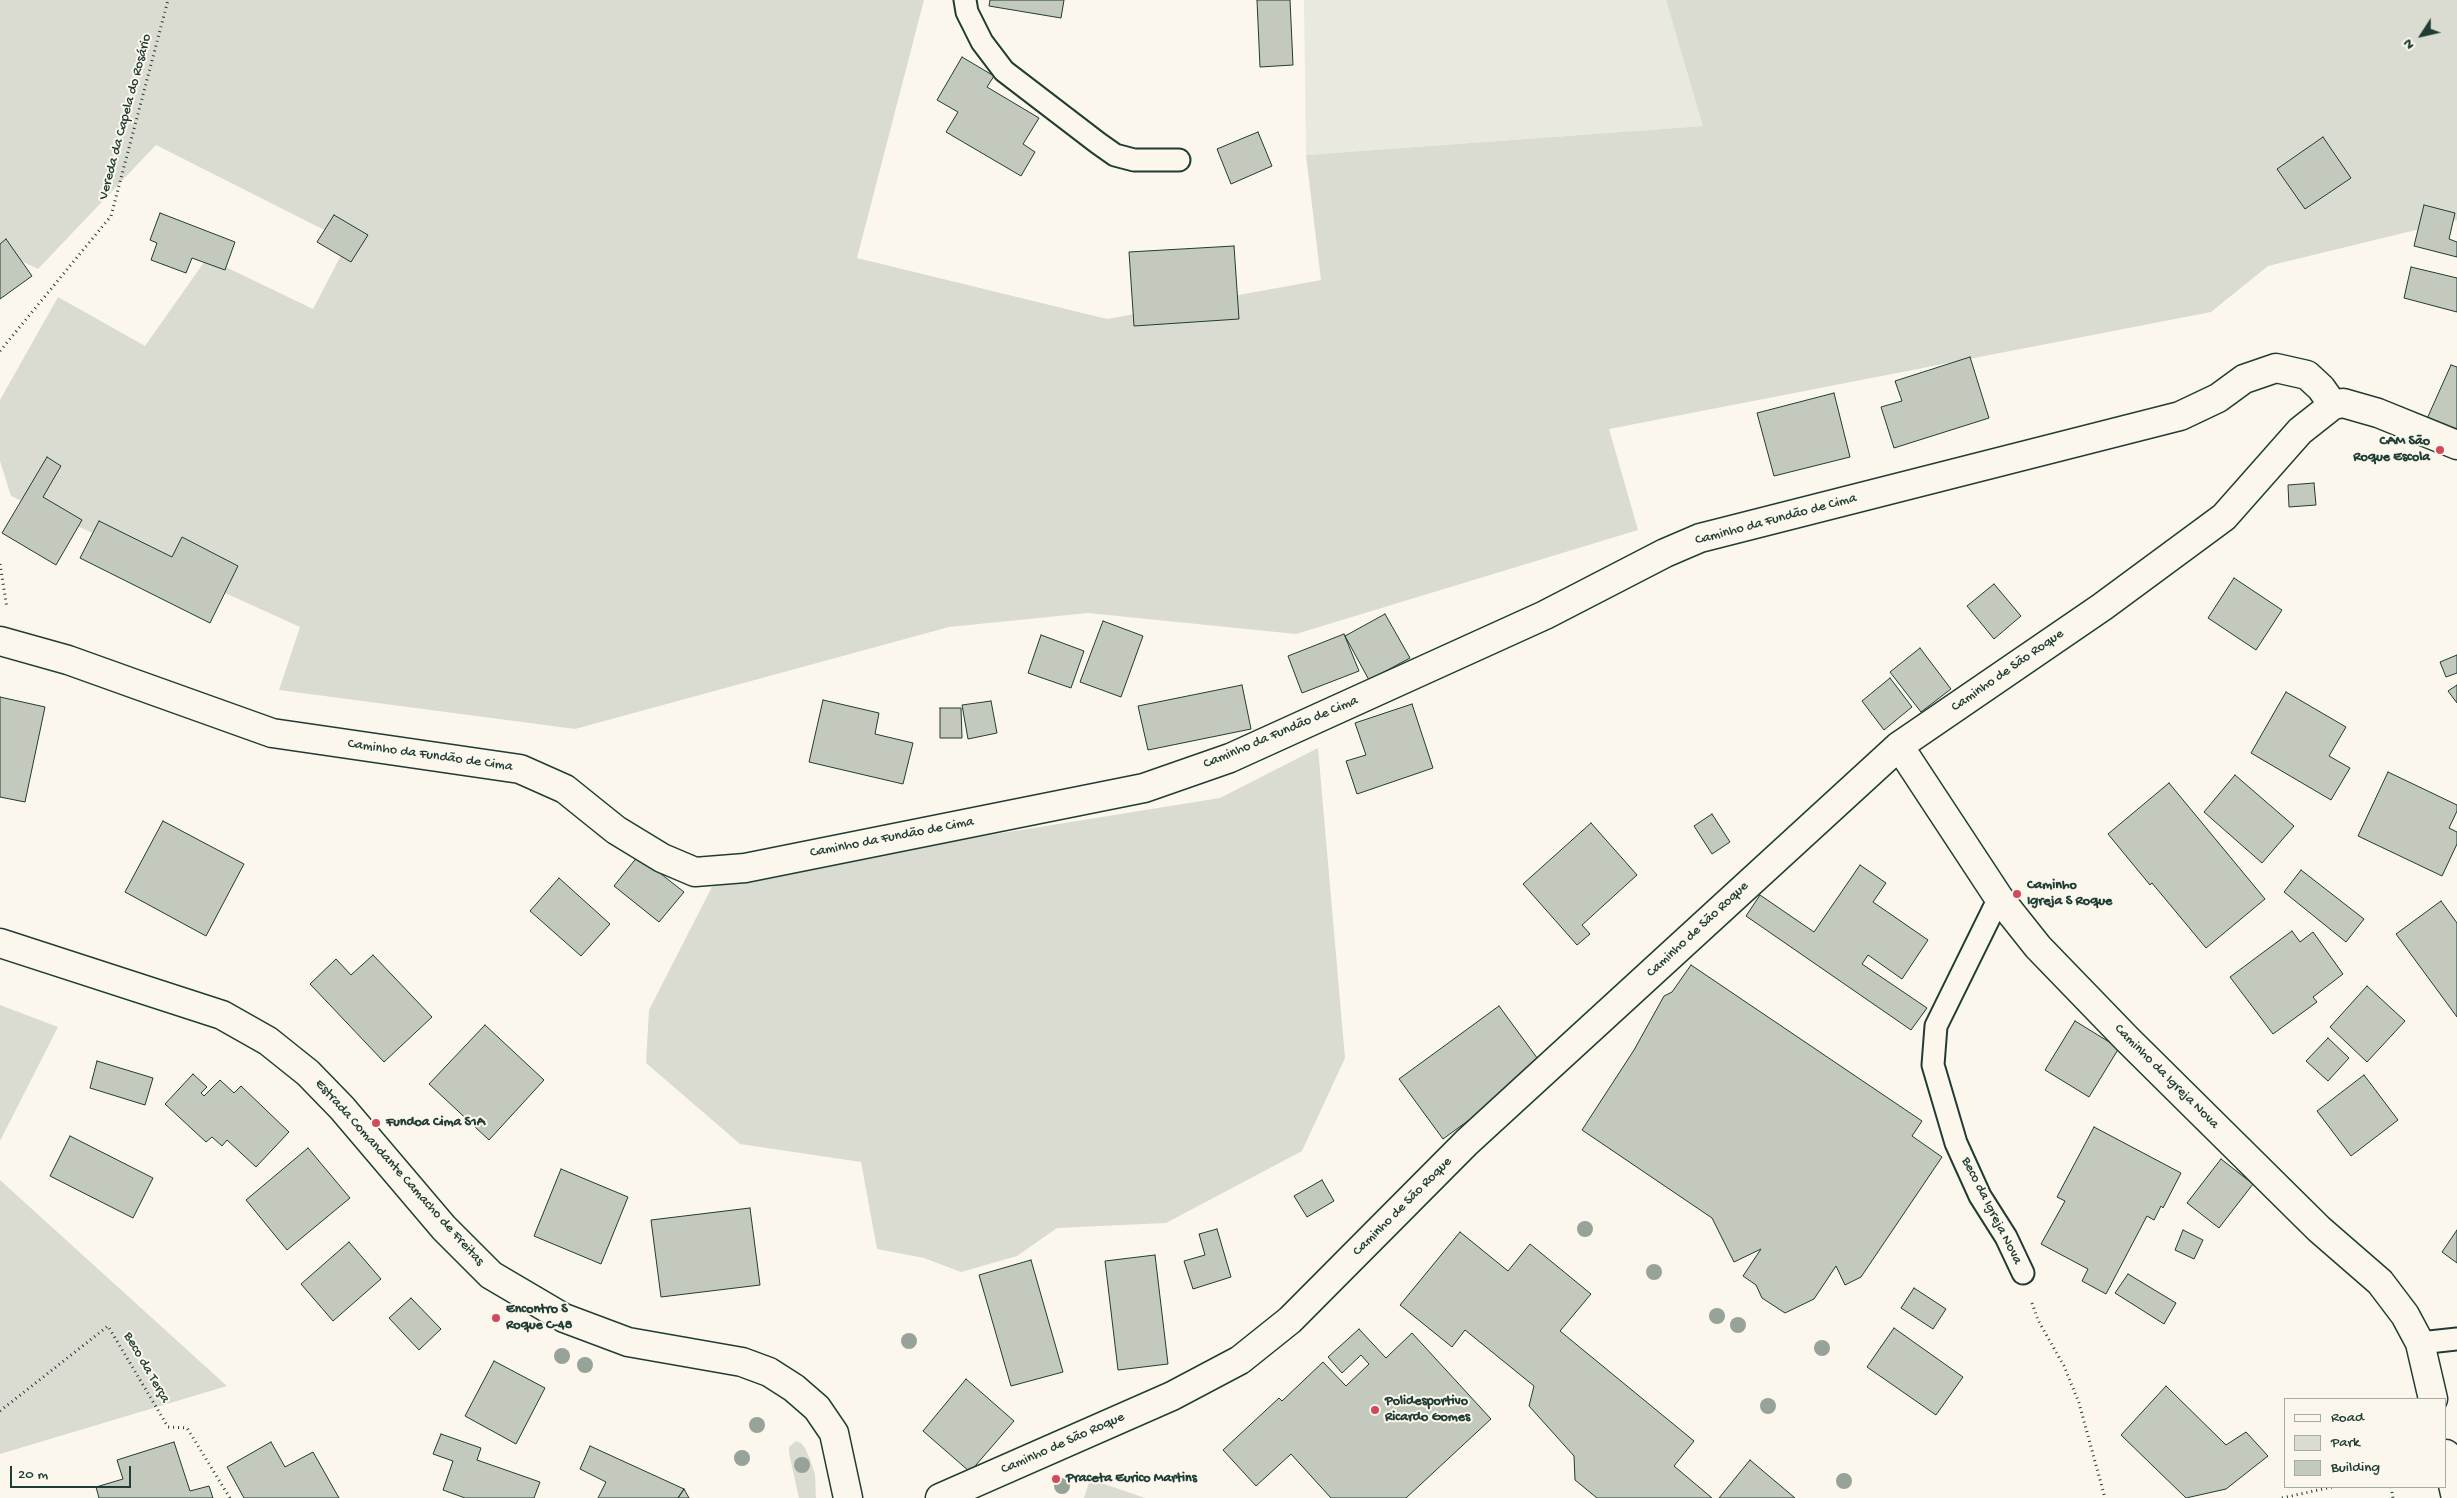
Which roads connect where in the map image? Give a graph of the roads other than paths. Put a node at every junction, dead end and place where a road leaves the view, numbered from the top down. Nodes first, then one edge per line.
1 (965, 0) edge
2 (1179, 160) dead end
3 (2333, 405) junction
4 (2457, 445) edge
5 (7, 642) edge
6 (1899, 746) junction
7 (1999, 898) junction
8 (0, 943) edge
9 (2023, 1274) road end
10 (2457, 1339) edge
11 (2420, 1342) junction
12 (2433, 1398) edge
13 (2447, 1458) edge
14 (848, 1498) edge
15 (940, 1498) edge
16 (2456, 1498) edge

1 - 2 lane
3 - 4 street
3 - 5 street, Caminho da Fundão de Cima
3 - 6 street, Caminho de São Roque
6 - 7 street, Caminho da Igreja Nova
6 - 15 street, Caminho de São Roque
7 - 9 lane, Beco da Igreja Nova
7 - 11 street, Caminho da Igreja Nova
8 - 14 street, Estrada Comandante Camacho de Freitas
10 - 11 lane
11 - 12 street, Caminho da Igreja Nova
13 - 16 street

